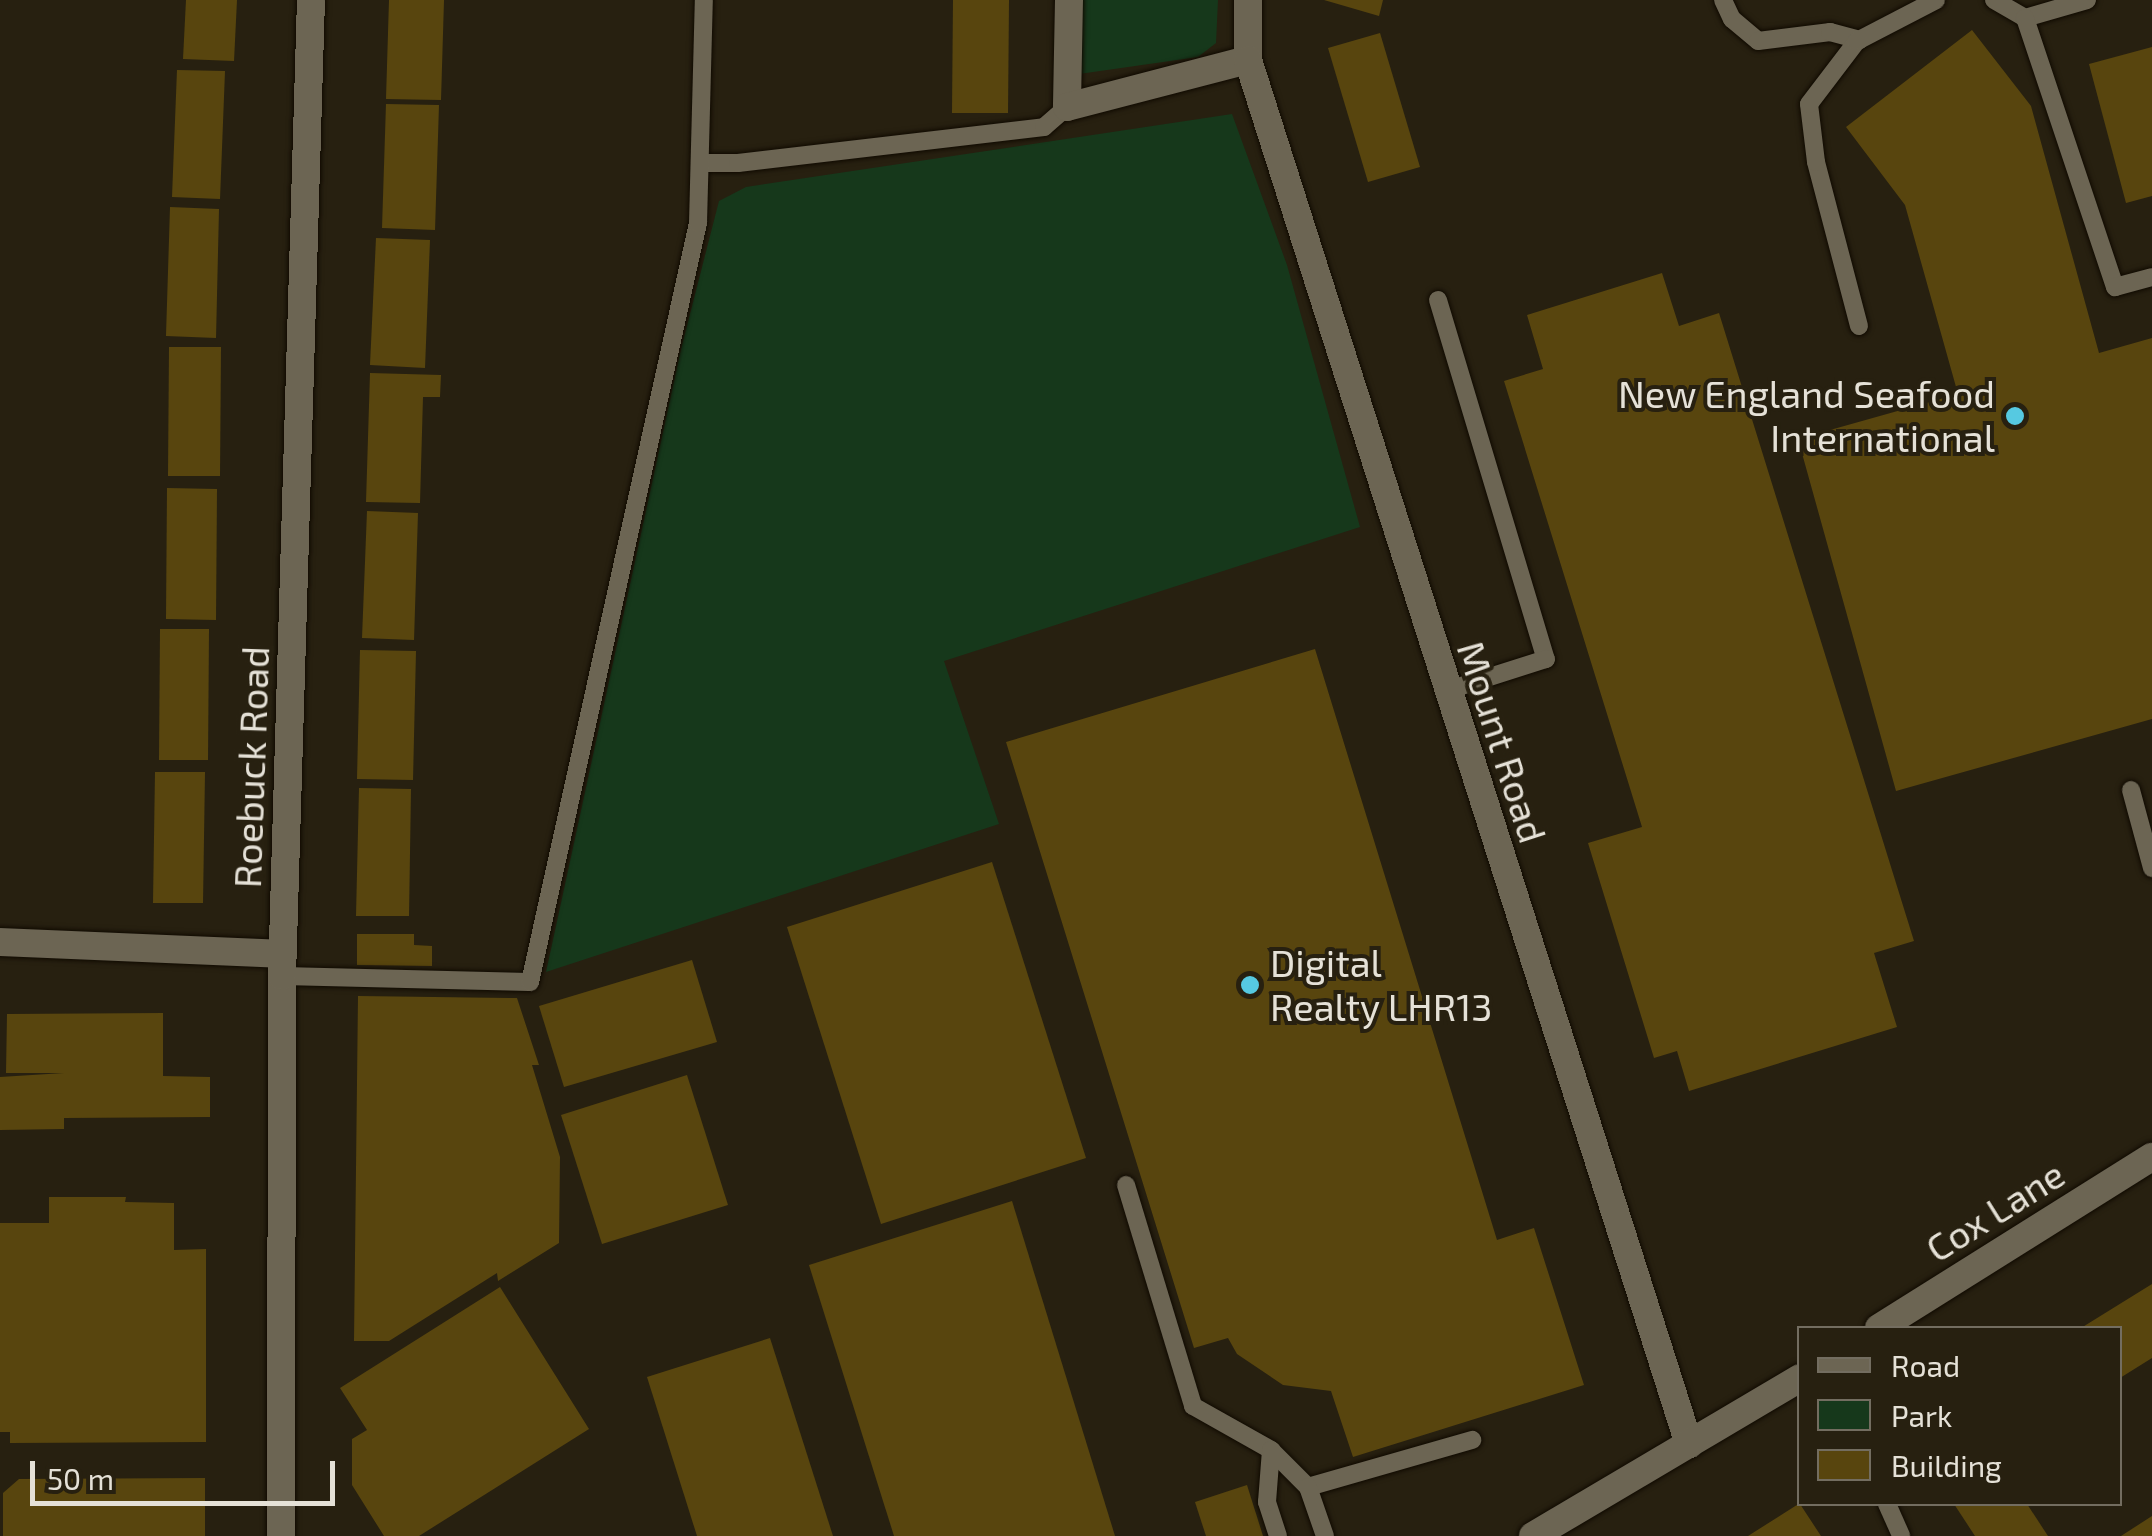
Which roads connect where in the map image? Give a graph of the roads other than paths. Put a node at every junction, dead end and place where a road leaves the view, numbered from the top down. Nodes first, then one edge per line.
1 (311, 0) edge
2 (704, 0) edge
3 (1069, 0) edge
4 (1248, 0) edge
5 (1723, 0) edge
6 (1936, 0) edge
7 (1994, 0) edge
8 (2087, 0) edge
9 (2026, 18) junction
10 (1860, 40) junction
11 (1248, 60) junction
12 (1067, 107) junction
13 (702, 163) junction
14 (2152, 277) edge
15 (1438, 300) dead end
16 (1859, 326) dead end
17 (1446, 691) junction
18 (2131, 790) dead end
19 (2152, 868) edge
20 (0, 942) edge
21 (283, 965) junction
22 (2152, 1157) edge
23 (1126, 1185) dead end
24 (1882, 1326) edge
25 (1797, 1380) edge
26 (1472, 1440) dead end
27 (1690, 1444) junction
28 (1272, 1450) junction
29 (1308, 1487) junction
30 (1888, 1506) edge
31 (281, 1536) edge
32 (1278, 1536) edge
33 (1325, 1536) edge
34 (1533, 1536) edge
35 (1901, 1536) edge

1 - 21 street, Roebuck Road
2 - 13 lane
3 - 12 street
4 - 11 street, Mount Road
5 - 10 lane
6 - 10 lane
7 - 9 lane
8 - 9 lane
9 - 14 lane
10 - 16 lane
11 - 12 street
11 - 17 street, Mount Road
12 - 13 lane
13 - 21 lane
15 - 17 lane
17 - 27 street, Mount Road
18 - 19 lane
20 - 21 street
21 - 31 street, Roebuck Road
22 - 24 street, Cox Lane
23 - 28 lane
25 - 27 street
26 - 29 lane
27 - 34 street
28 - 29 lane
28 - 32 lane
29 - 33 lane
30 - 35 lane

